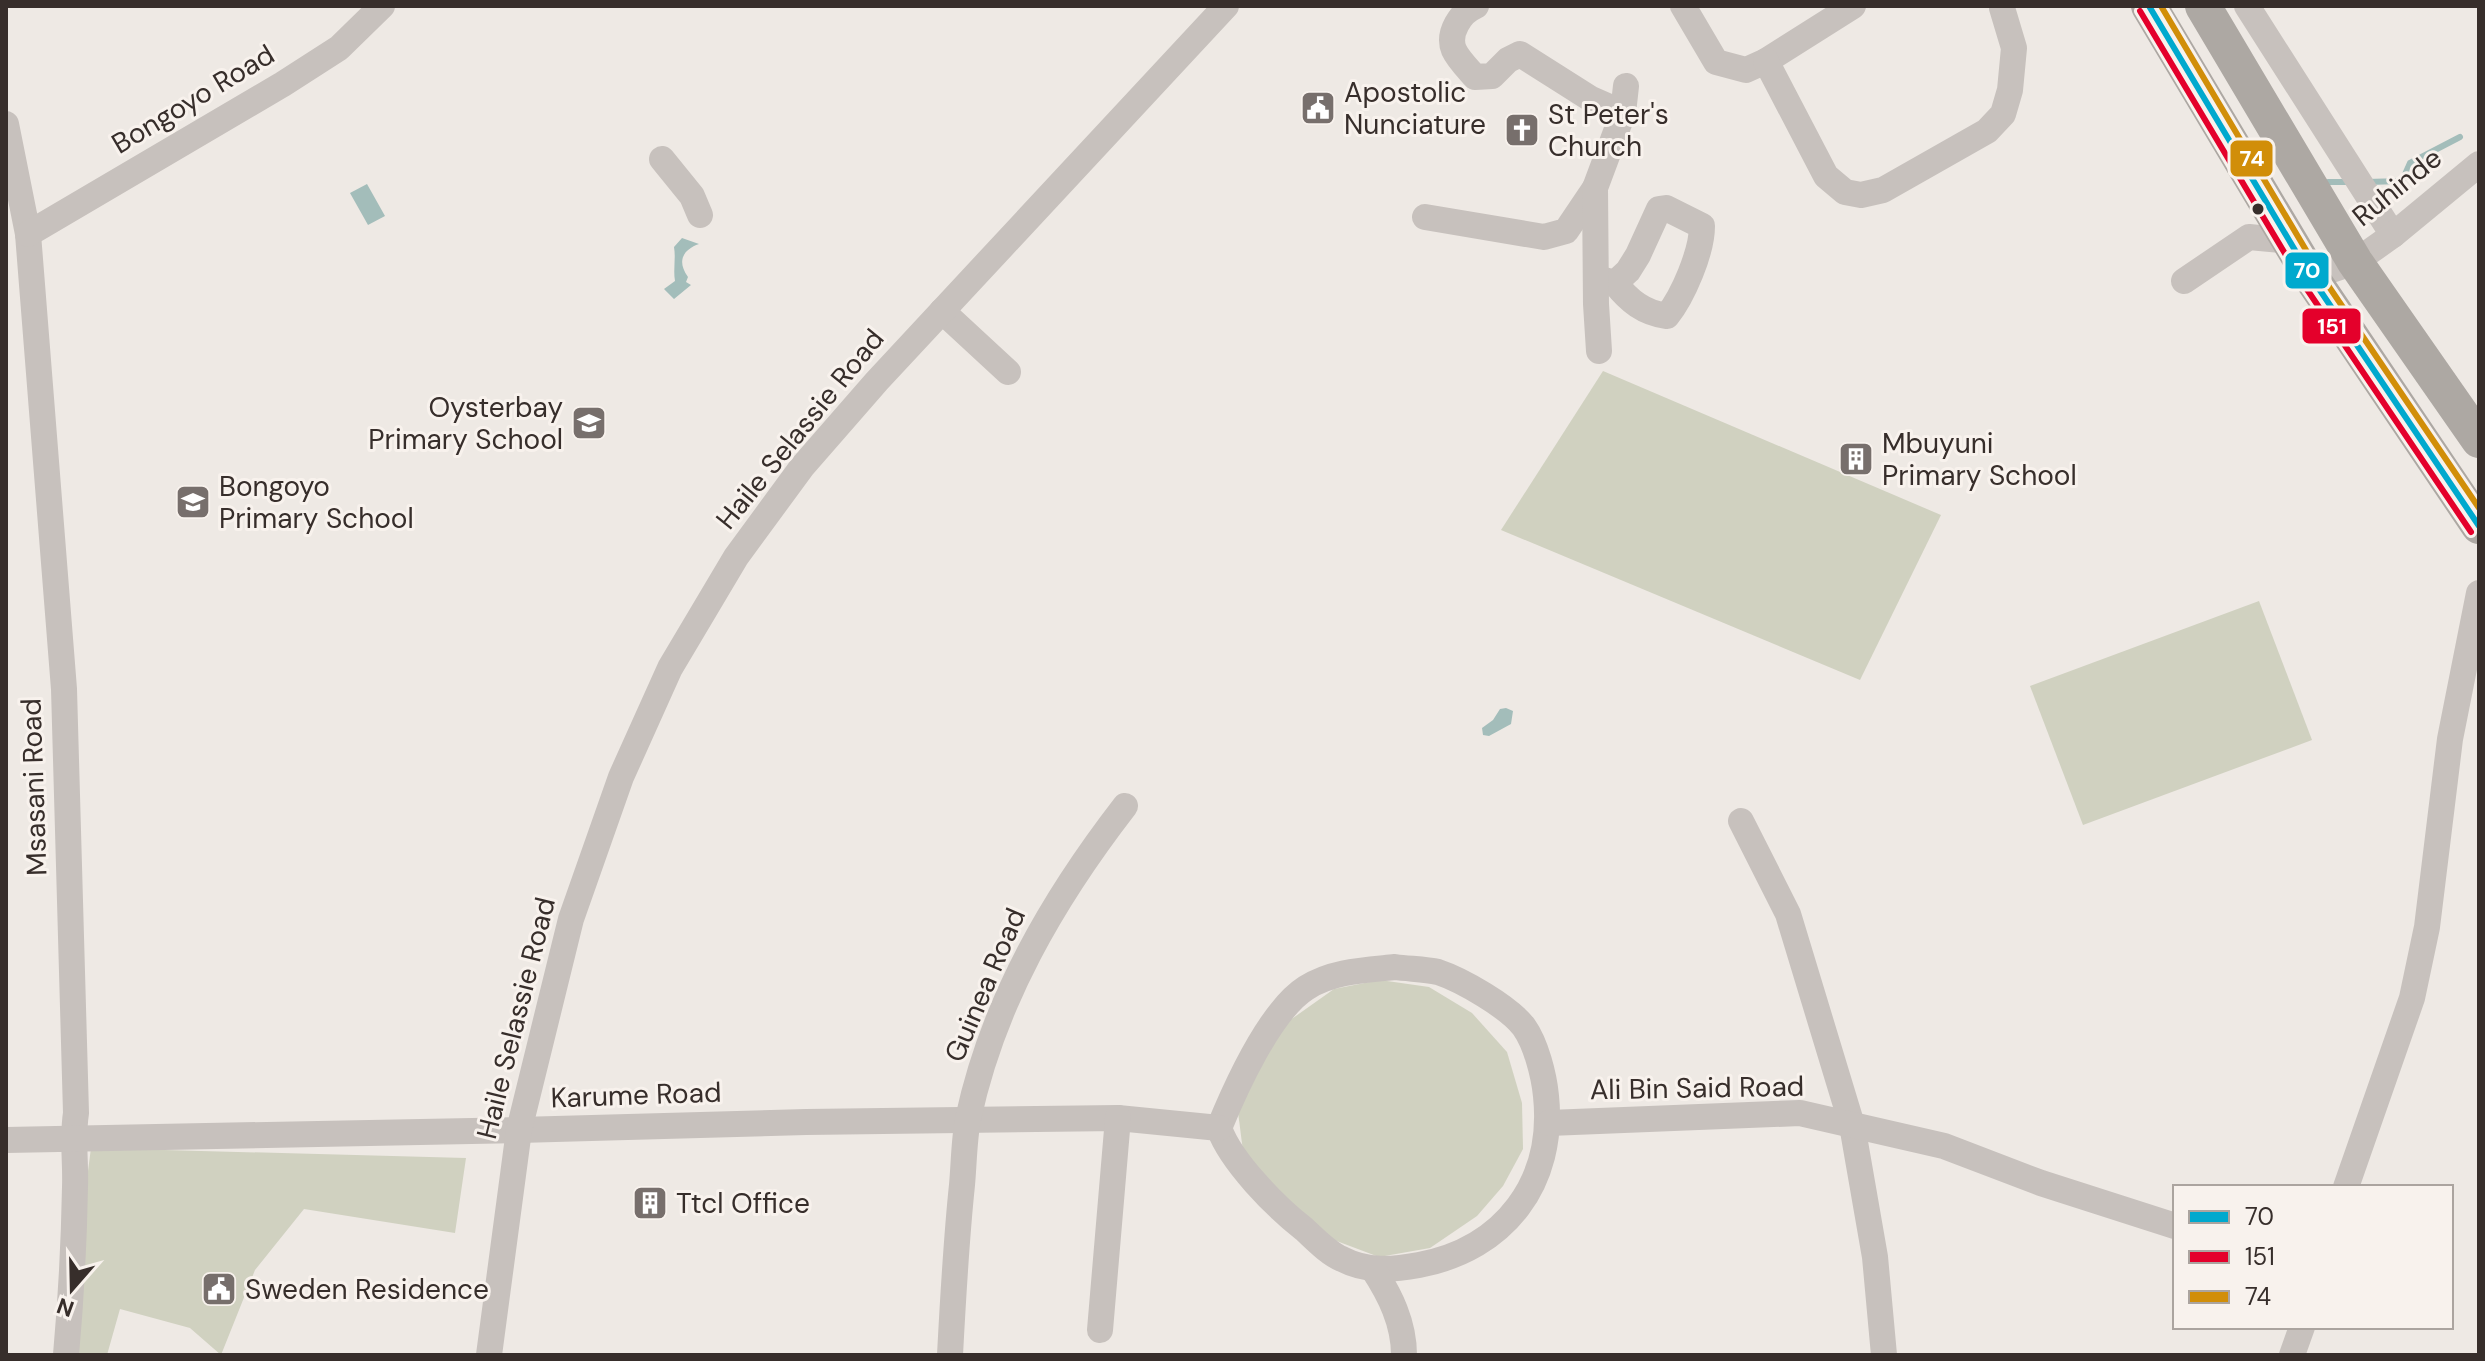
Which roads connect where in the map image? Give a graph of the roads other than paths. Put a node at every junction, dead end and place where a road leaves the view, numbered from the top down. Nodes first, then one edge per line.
1 (382, 6) edge
2 (1226, 6) edge
3 (1476, 6) edge
4 (1683, 6) edge
5 (1853, 6) edge
6 (2149, 6) edge
7 (2203, 6) edge
8 (2247, 6) edge
9 (2002, 8) dead end
10 (1766, 61) junction
11 (1626, 86) dead end
12 (1623, 113) junction
13 (6, 124) edge
14 (662, 159) dead end
15 (2477, 168) edge
16 (1595, 188) junction
17 (700, 215) dead end
18 (1425, 217) dead end
19 (28, 234) junction
20 (2393, 235) junction
21 (2291, 241) junction
22 (2355, 262) junction
23 (2311, 277) junction
24 (2184, 281) dead end
25 (942, 311) junction
26 (1599, 351) dead end
27 (1008, 372) dead end
28 (2479, 440) edge
29 (2479, 526) edge
30 (2479, 593) edge
31 (2479, 720) edge
32 (2452, 727) junction
33 (1125, 806) dead end
34 (1741, 821) dead end
35 (1118, 1118) junction
36 (967, 1121) junction
37 (1549, 1123) junction
38 (1852, 1125) junction
39 (1219, 1128) junction
40 (519, 1130) junction
41 (72, 1137) junction
42 (6, 1140) edge
43 (2347, 1185) edge
44 (2173, 1225) edge
45 (1373, 1269) junction
46 (2301, 1329) edge
47 (1100, 1330) dead end
48 (66, 1355) edge
49 (489, 1355) edge
50 (950, 1355) edge
51 (1404, 1355) edge
52 (1884, 1355) edge
53 (2292, 1355) edge

1 - 19 street, Bongoyo Road
2 - 25 street, Haile Selassie Road
3 - 12 street
4 - 10 street
5 - 10 street
6 - 21 highway
7 - 22 highway
8 - 20 street
9 - 10 street
11 - 12 street
12 - 16 street
13 - 19 street, Msasani Road
14 - 17 street
15 - 20 street, Ruhinde
16 - 18 street
16 - 26 street
19 - 41 street, Msasani Road
20 - 22 street, Ruhinde
21 - 23 highway
21 - 24 street
22 - 23 street, Ruhinde
22 - 28 highway
23 - 29 highway
25 - 27 street
25 - 40 street, Haile Selassie Road
30 - 32 street
31 - 32 street
32 - 43 street
33 - 36 street, Guinea Road
34 - 38 street
35 - 36 street, Karume Road
35 - 39 street, Karume Road
35 - 47 street
36 - 40 street, Karume Road
36 - 50 street, Guinea Road
37 - 38 street, Ali Bin Said Road
37 - 39 street
37 - 45 street
38 - 44 street, Ali Bin Said Road
38 - 52 street
39 - 45 street
40 - 41 street, Karume Road
40 - 49 street, Haile Selassie Road
41 - 42 street, Karume Road
41 - 48 street, Msasani Road
45 - 51 street
46 - 53 street

